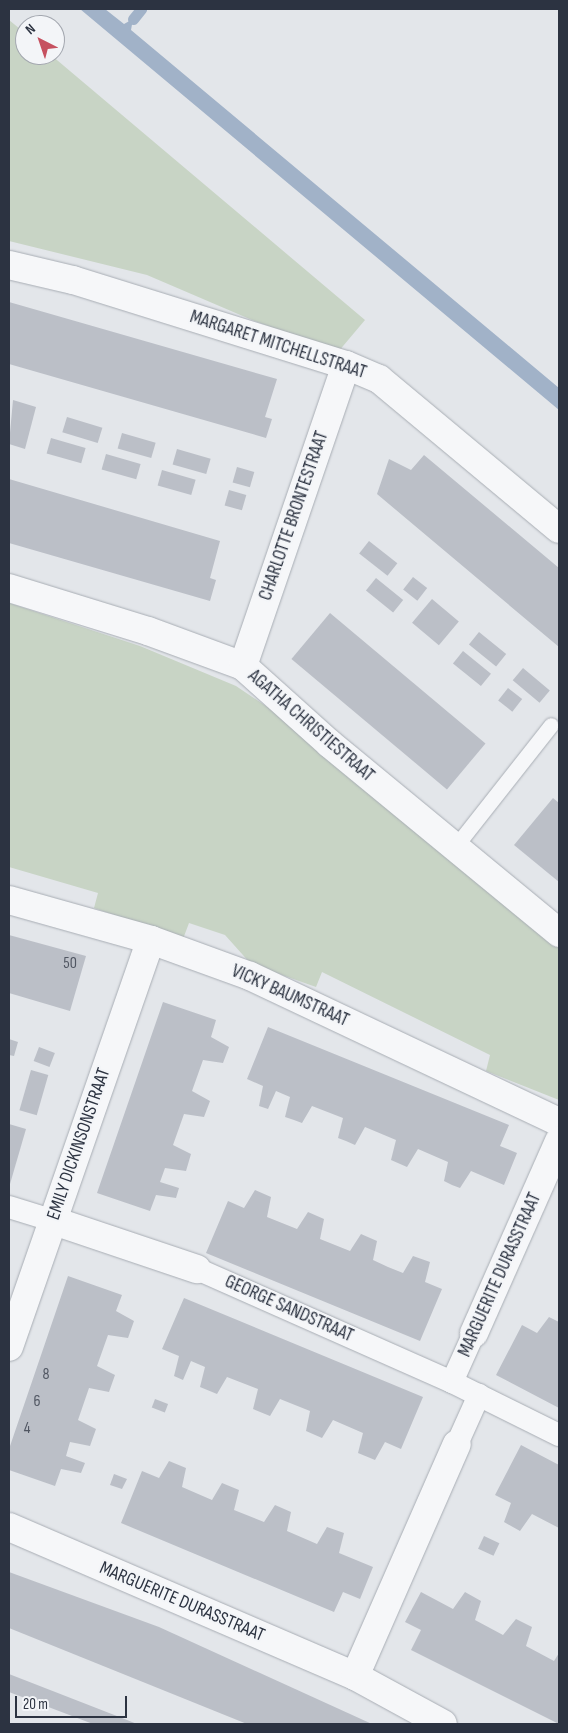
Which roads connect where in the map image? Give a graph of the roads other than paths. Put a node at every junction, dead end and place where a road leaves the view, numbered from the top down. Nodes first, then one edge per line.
1 (9, 265) edge
2 (346, 365) junction
3 (559, 529) edge
4 (9, 588) edge
5 (243, 666) junction
6 (551, 725) dead end
7 (455, 847) junction
8 (9, 900) edge
9 (559, 933) edge
10 (150, 940) junction
11 (559, 1122) edge
12 (559, 1141) edge
13 (9, 1207) edge
14 (52, 1220) junction
15 (197, 1269) joint
16 (474, 1333) joint
17 (9, 1347) edge
18 (452, 1382) junction
19 (479, 1395) junction
20 (559, 1435) edge
21 (458, 1444) joint
22 (9, 1527) edge
23 (355, 1676) junction
24 (443, 1724) edge

1 - 2 street, MARGARET MITCHELLSTRAAT
2 - 3 street, MARGARET MITCHELLSTRAAT
2 - 5 street, CHARLOTTE BRONTESTRAAT
4 - 5 street, AGATHA CHRISTIESTRAAT
5 - 7 street, AGATHA CHRISTIESTRAAT
6 - 7 lane
7 - 9 street, AGATHA CHRISTIESTRAAT
8 - 10 street, VICKY BAUMSTRAAT
10 - 11 street, VICKY BAUMSTRAAT
10 - 14 street, EMILY DICKINSONSTRAAT
12 - 16 street, MARGUERITE DURASSTRAAT
13 - 14 street, GEORGE SANDSTRAAT
14 - 15 street, GEORGE SANDSTRAAT
14 - 17 street, EMILY DICKINSONSTRAAT
15 - 18 street, GEORGE SANDSTRAAT
16 - 18 street, MARGUERITE DURASSTRAAT
18 - 19 street, GEORGE SANDSTRAAT
19 - 20 street, GEORGE SANDSTRAAT
19 - 21 street
21 - 23 street
22 - 23 street, MARGUERITE DURASSTRAAT
23 - 24 street, MARGUERITE DURASSTRAAT

